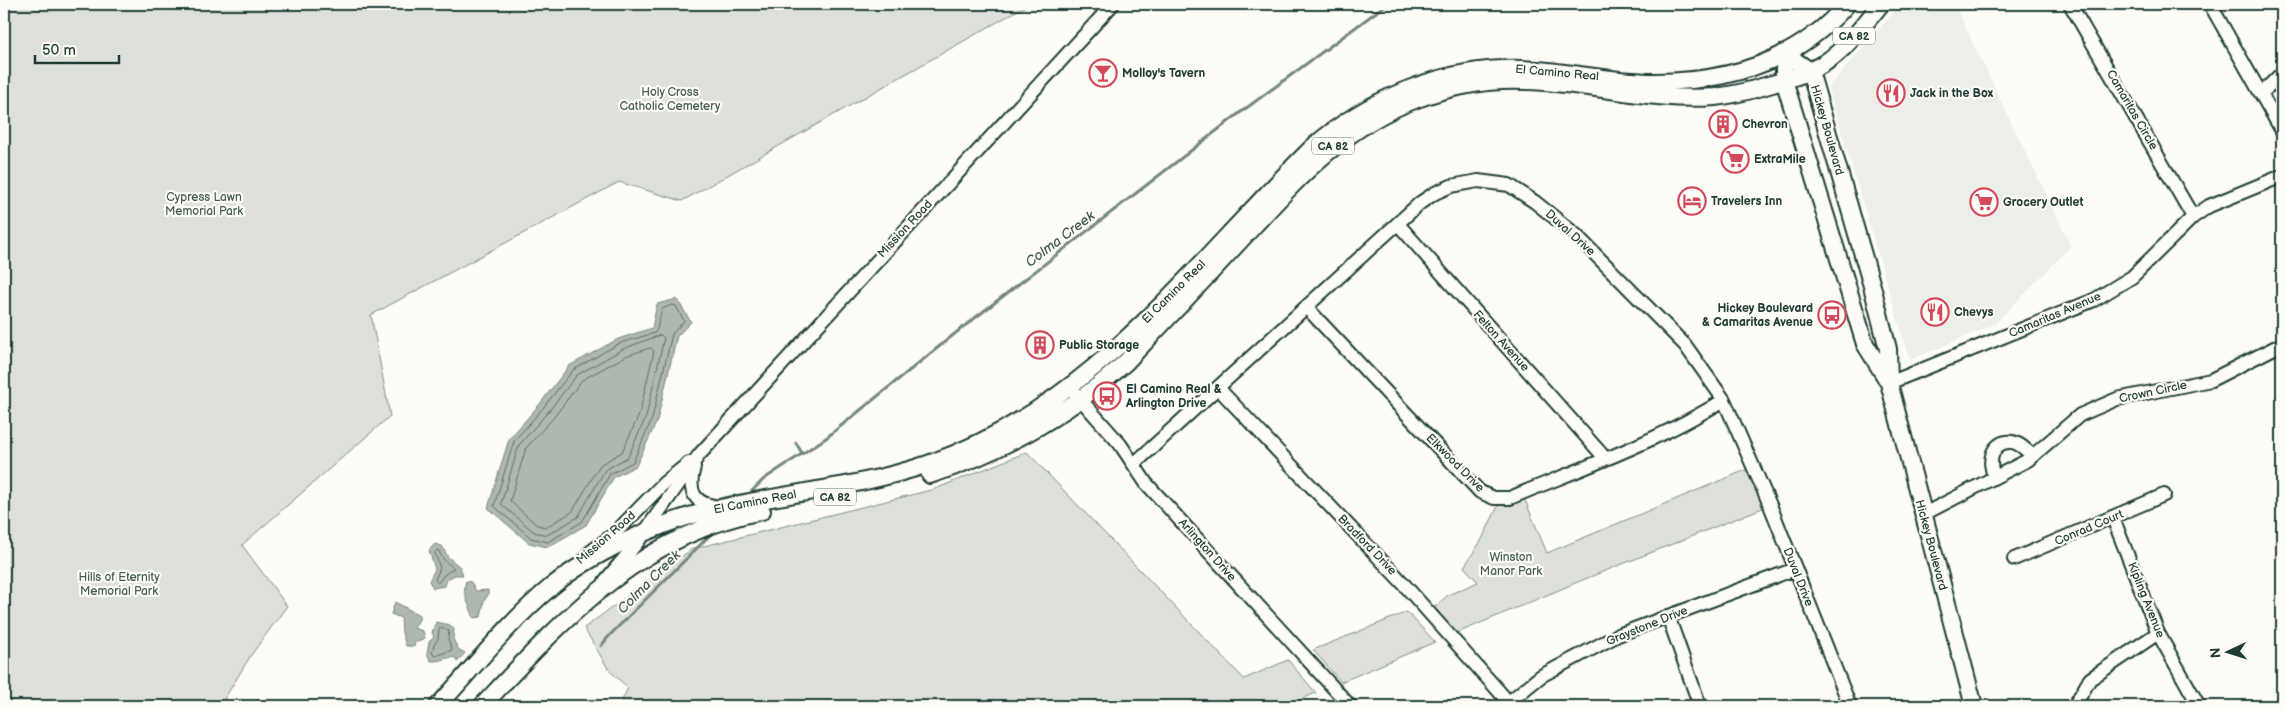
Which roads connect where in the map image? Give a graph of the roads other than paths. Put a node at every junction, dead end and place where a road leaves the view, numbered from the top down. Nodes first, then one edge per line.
1 (1113, 4) edge
2 (1847, 4) edge
3 (1881, 4) edge
4 (2070, 4) edge
5 (2210, 4) edge
6 (1784, 53) junction
7 (1810, 71) junction
8 (2282, 73) edge
9 (1784, 80) junction
10 (2262, 94) junction
11 (2282, 131) edge
12 (2282, 176) edge
13 (2193, 217) junction
14 (1398, 224) junction
15 (1307, 308) junction
16 (2282, 344) edge
17 (1889, 383) junction
18 (1218, 388) junction
19 (1076, 393) junction
20 (1724, 400) junction
21 (699, 456) junction
22 (2033, 456) junction
23 (1605, 458) junction
24 (1134, 464) junction
25 (1995, 477) junction
26 (2164, 495) dead end
27 (723, 507) junction
28 (1922, 515) junction
29 (2113, 518) junction
30 (644, 533) junction
31 (2014, 559) dead end
32 (1795, 569) junction
33 (559, 581) junction
34 (592, 596) junction
35 (1668, 616) junction
36 (2158, 633) junction
37 (1511, 704) edge
38 (438, 706) edge
39 (482, 706) edge
40 (1350, 706) edge
41 (1700, 706) edge
42 (1850, 706) edge
43 (1974, 706) edge
44 (2074, 706) edge
45 (2199, 706) edge

1 - 21 street, Mission Road
2 - 6 main road, El Camino Real / CA 82
3 - 7 main road, El Camino Real / CA 82
4 - 13 street, Camaritas Circle
5 - 10 street
6 - 7 main road, Hickey Boulevard
6 - 9 main road, Hickey Boulevard
6 - 19 main road, El Camino Real / CA 82
7 - 9 main road, El Camino Real / CA 82
7 - 17 main road, Hickey Boulevard
8 - 10 street
9 - 17 main road, Hickey Boulevard
9 - 19 main road, El Camino Real / CA 82
10 - 11 street
12 - 13 street, Camaritas Avenue
13 - 17 street, Camaritas Avenue
14 - 15 street, Duval Drive
14 - 20 street, Duval Drive
14 - 23 street, Felton Avenue
15 - 18 street, Duval Drive
15 - 23 street, Elkwood Drive
16 - 22 street, Crown Circle
17 - 28 main road, Hickey Boulevard
18 - 24 street, Duval Drive
18 - 37 street, Bradford Drive
19 - 24 street, Arlington Drive
19 - 27 main road, El Camino Real / CA 82
19 - 34 main road, El Camino Real / CA 82
20 - 23 street, Elkwood Drive
20 - 32 street, Duval Drive
21 - 27 street, Mission Road
21 - 30 street, Mission Road
21 - 33 street, Mission Road
22 - 25 street, Crown Circle
22 - 25 street
24 - 40 street, Arlington Drive
25 - 28 street, Crown Circle
26 - 29 street, Conrad Court
27 - 30 main road, El Camino Real / CA 82
28 - 43 main road, Hickey Boulevard
29 - 31 street, Conrad Court
29 - 36 street, Kipling Avenue
30 - 33 main road, El Camino Real / CA 82
30 - 34 street, Mission Road
32 - 35 street, Graystone Drive
32 - 42 street, Duval Drive
33 - 38 main road, El Camino Real / CA 82
34 - 39 main road, El Camino Real / CA 82
35 - 37 street, Graystone Drive
35 - 41 street
36 - 44 street
36 - 45 street, Kipling Avenue

